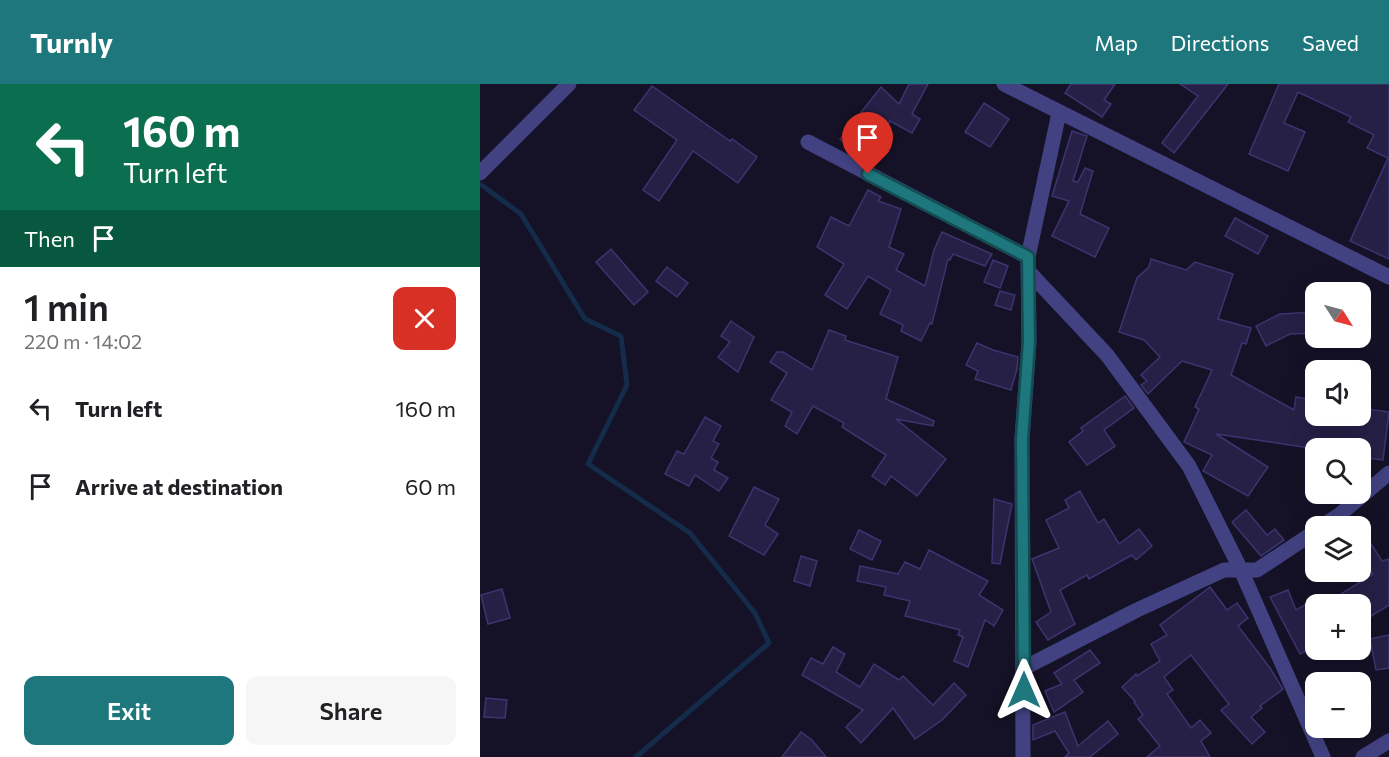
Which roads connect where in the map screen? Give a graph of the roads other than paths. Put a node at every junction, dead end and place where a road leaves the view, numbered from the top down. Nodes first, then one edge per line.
1 (569, 84) edge
2 (1004, 84) edge
3 (1059, 113) junction
4 (808, 142) dead end
5 (480, 173) edge
6 (1028, 264) junction
7 (1389, 277) edge
8 (1389, 473) edge
9 (1337, 516) edge
10 (1305, 538) edge
11 (1241, 570) junction
12 (1024, 668) junction
13 (1389, 741) edge
14 (1023, 757) edge
15 (1323, 757) edge
16 (1363, 757) edge

1 - 5 street
2 - 3 street
3 - 6 street
3 - 7 street
4 - 6 street
6 - 11 street
6 - 12 street
8 - 9 street
10 - 11 street
11 - 12 street
11 - 15 street
12 - 14 street
13 - 16 street

